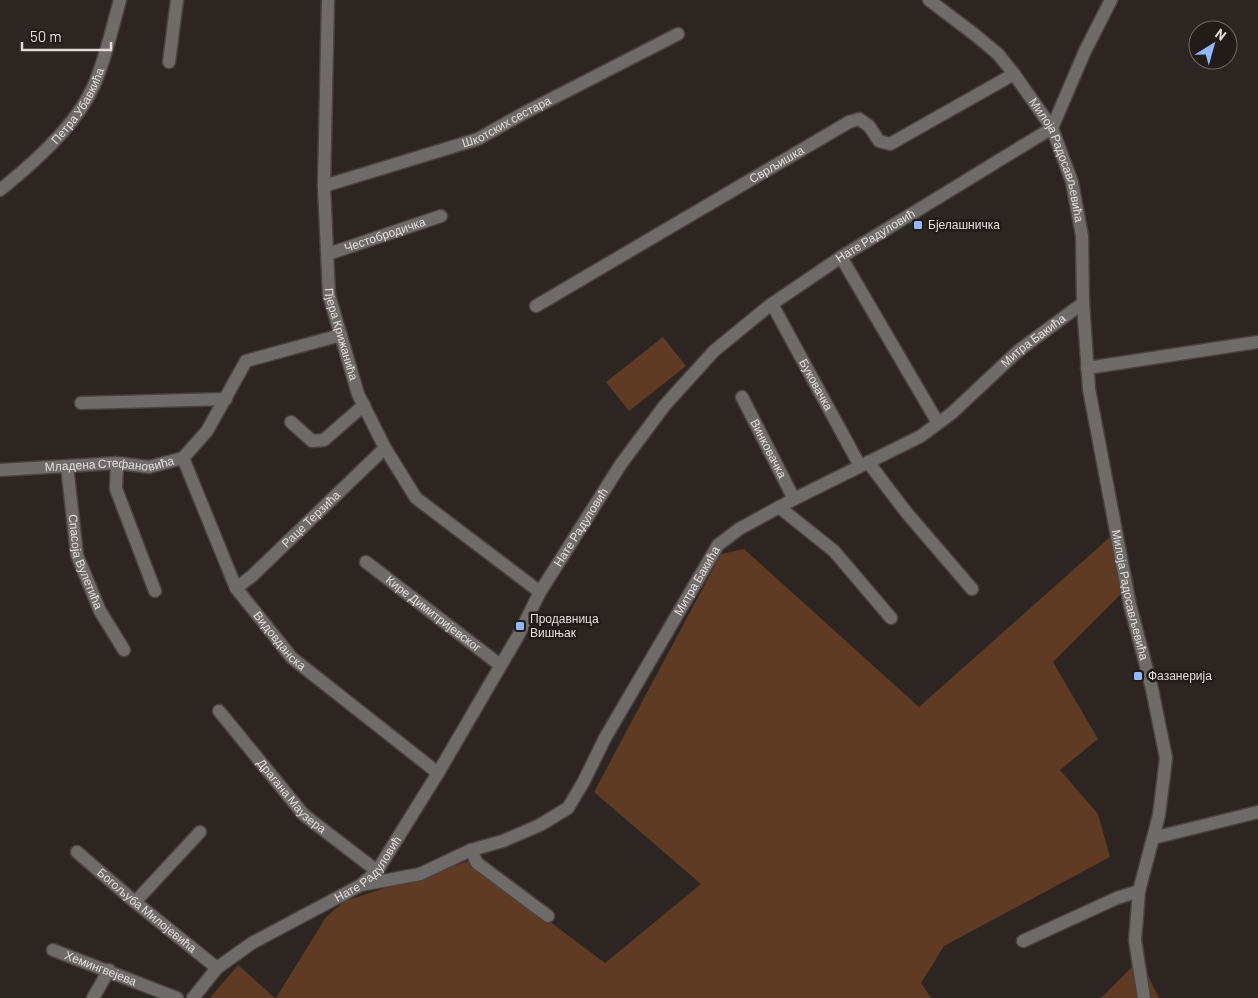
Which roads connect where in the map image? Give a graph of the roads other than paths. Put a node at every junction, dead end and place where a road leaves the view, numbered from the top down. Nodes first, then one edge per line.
1 (120, 0) edge
2 (178, 0) edge
3 (328, 0) edge
4 (928, 0) edge
5 (1111, 0) edge
6 (678, 34) dead end
7 (169, 62) dead end
8 (1014, 74) junction
9 (1052, 128) junction
10 (324, 186) junction
11 (0, 190) edge
12 (441, 216) dead end
13 (328, 254) junction
14 (841, 257) junction
15 (1083, 303) junction
16 (772, 304) junction
17 (536, 306) dead end
18 (341, 335) junction
19 (1258, 342) edge
20 (1087, 368) junction
21 (742, 397) dead end
22 (226, 398) junction
23 (81, 403) dead end
24 (364, 405) junction
25 (291, 422) dead end
26 (938, 423) junction
27 (385, 448) junction
28 (183, 458) junction
29 (117, 463) junction
30 (864, 464) junction
31 (67, 466) junction
32 (0, 470) edge
33 (794, 499) junction
34 (779, 507) junction
35 (366, 562) dead end
36 (236, 588) junction
37 (972, 589) dead end
38 (155, 592) dead end
39 (540, 592) junction
40 (891, 618) dead end
41 (124, 650) dead end
42 (500, 665) junction
43 (219, 710) dead end
44 (438, 773) junction
45 (1258, 812) edge
46 (200, 832) dead end
47 (1153, 838) junction
48 (471, 850) junction
49 (77, 852) dead end
50 (377, 871) junction
51 (361, 885) junction
52 (1139, 891) junction
53 (134, 902) junction
54 (548, 916) dead end
55 (1023, 942) dead end
56 (53, 950) dead end
57 (217, 968) junction
58 (109, 970) junction
59 (93, 998) edge
60 (177, 998) edge
61 (193, 998) edge
62 (1144, 998) edge

1 - 11 street, Петра Убавкића
2 - 7 street
3 - 10 street, Пјера Крижанића
4 - 8 street, Милоја Радосављевића
5 - 9 street
6 - 10 street, Шкотских сестара
8 - 9 street, Милоја Радосављевића
8 - 17 street, Сврљишка
9 - 14 street, Нате Радуловић
9 - 15 street, Милоја Радосављевића
10 - 13 street, Пјера Крижанића
12 - 13 street, Честобродичка
13 - 18 street, Пјера Крижанића
14 - 16 street, Нате Радуловић
14 - 26 street
15 - 20 street, Милоја Радосављевића
15 - 26 street, Митра Бакића
16 - 30 street, Буковачка
16 - 39 street, Нате Радуловић
18 - 22 street, Младена Стефановића
18 - 24 street, Пјера Крижанића
19 - 20 street
20 - 47 street, Милоја Радосављевића
21 - 33 street, Винковачка
22 - 23 street
22 - 28 street, Младена Стефановића
24 - 25 street
24 - 27 street, Пјера Крижанића
26 - 30 street, Митра Бакића
27 - 36 street, Раце Терзића
27 - 39 street, Пјера Крижанића
28 - 29 street, Младена Стефановића
28 - 36 street, Видовданска
29 - 31 street, Младена Стефановића
29 - 38 street
30 - 33 street, Митра Бакића
30 - 37 street, Буковачка
31 - 32 street, Младена Стефановића
31 - 41 street, Спасоја Вулетића
33 - 34 street, Митра Бакића
34 - 40 street
34 - 48 street, Митра Бакића
35 - 42 street, Кире Димитријевског
36 - 44 street, Видовданска
39 - 42 street, Нате Радуловић
42 - 44 street, Нате Радуловић
43 - 50 street, Драгана Маузера
44 - 50 street, Нате Радуловић
45 - 47 street
46 - 53 street
47 - 52 street, Милоја Радосављевића
48 - 51 street, Митра Бакића
48 - 54 street
49 - 53 street, Богољуба Милојевића
50 - 51 street, Нате Радуловић
51 - 57 street, Нате Радуловић
52 - 55 street
52 - 62 street, Милоја Радосављевића
53 - 57 street, Богољуба Милојевића
56 - 58 street, Хемингвејева
57 - 61 street, Нате Радуловић
58 - 59 street
58 - 60 street, Хемингвејева

